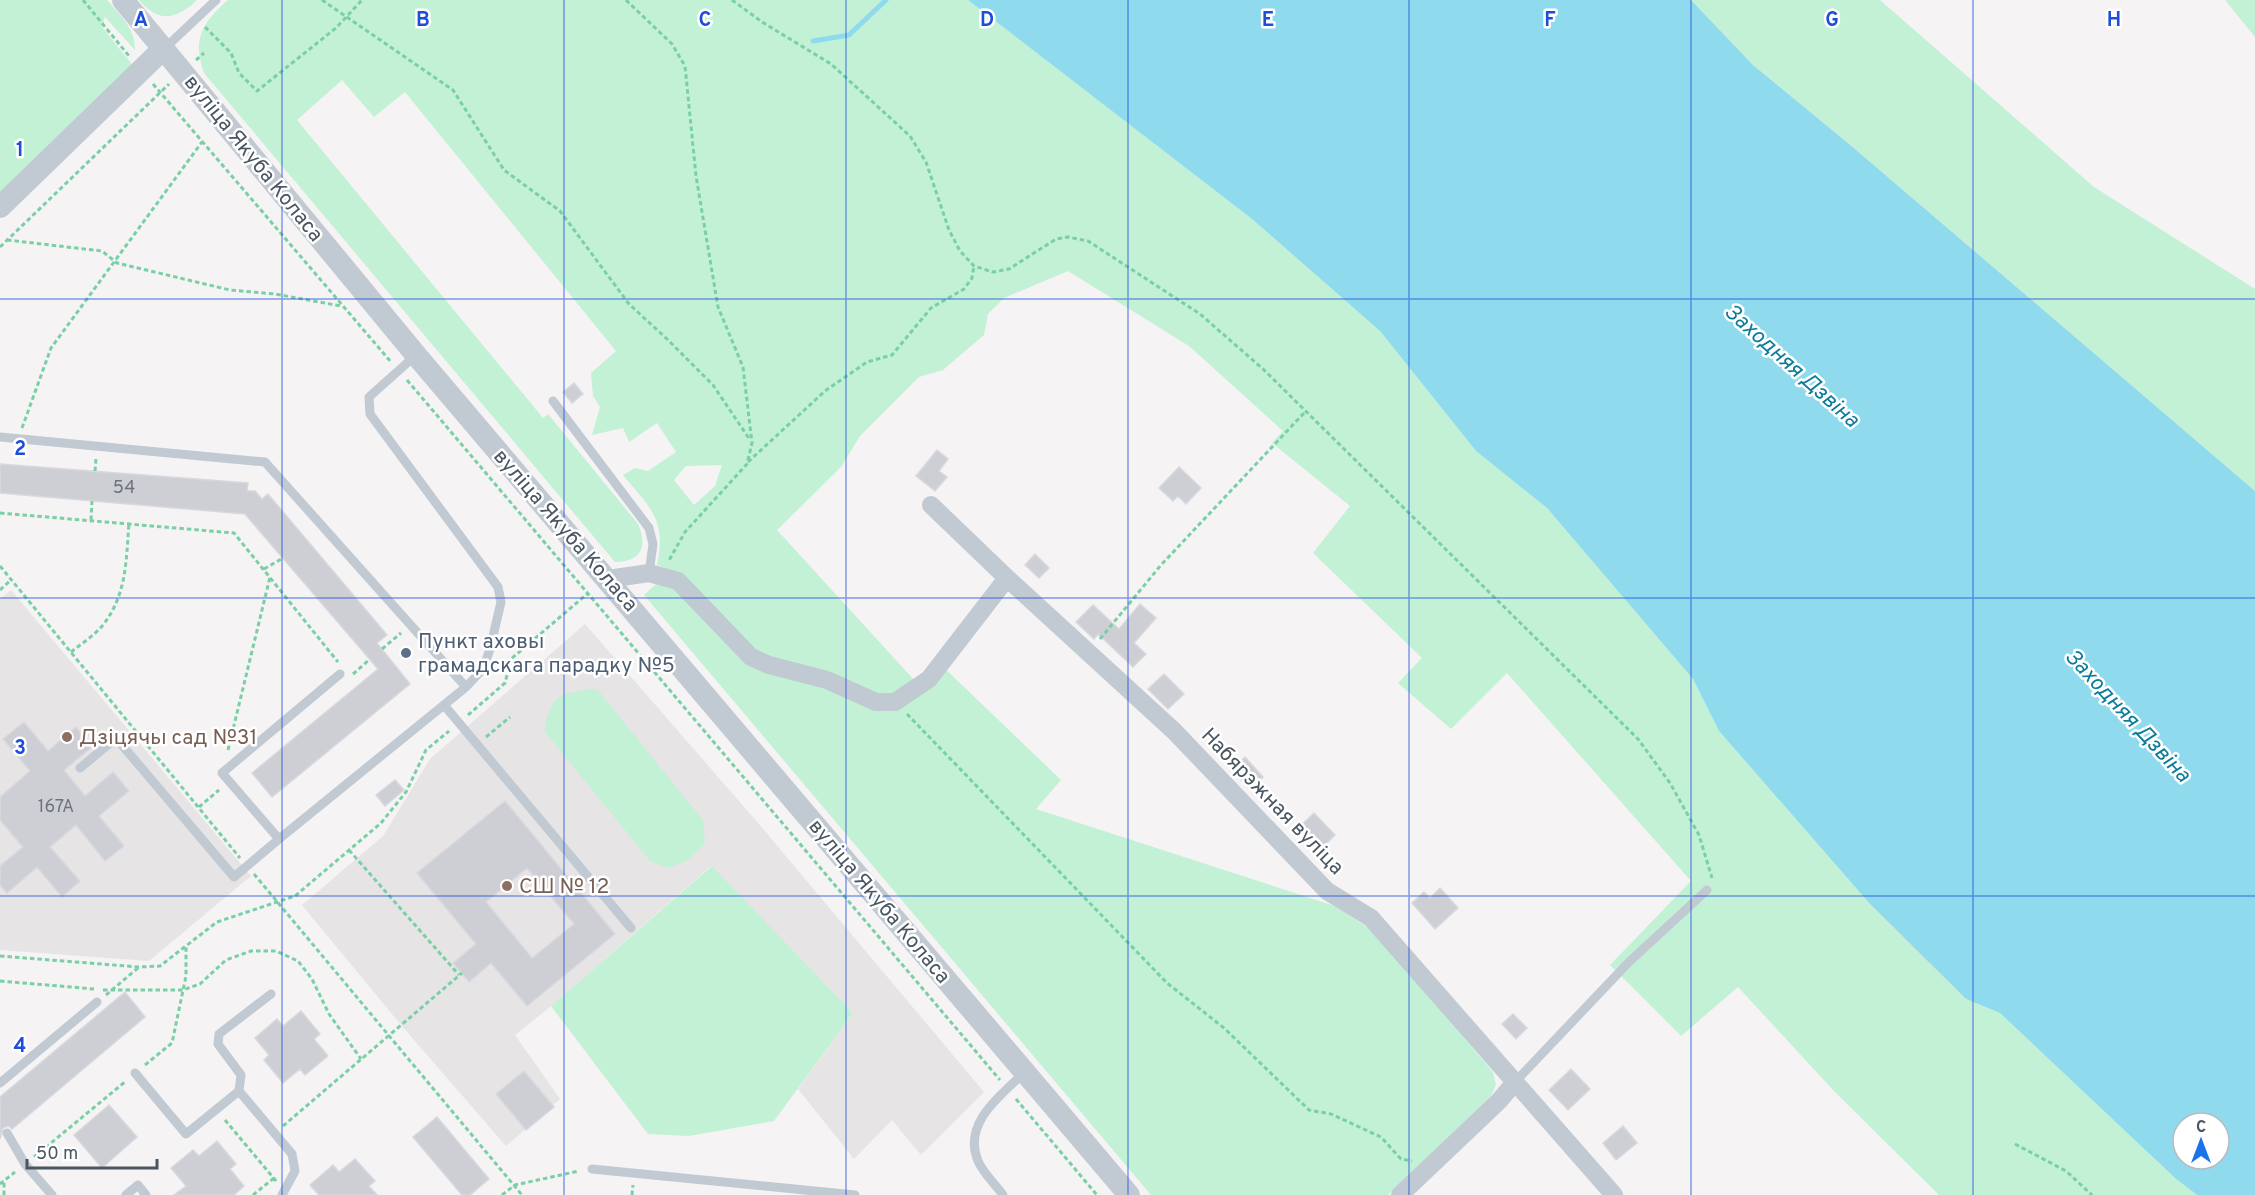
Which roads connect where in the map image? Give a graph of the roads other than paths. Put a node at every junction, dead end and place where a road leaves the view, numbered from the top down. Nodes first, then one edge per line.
1 (123, 0) edge
2 (216, 0) edge
3 (164, 48) junction
4 (0, 207) edge
5 (416, 355) junction
6 (553, 401) dead end
7 (0, 437) edge
8 (932, 505) dead end
9 (655, 574) junction
10 (1007, 578) junction
11 (608, 579) junction
12 (343, 673) road end
13 (466, 687) junction
14 (444, 705) junction
15 (80, 768) dead end
16 (279, 839) junction
17 (1707, 890) dead end
18 (631, 928) dead end
19 (271, 994) dead end
20 (97, 1002) dead end
21 (1025, 1072) junction
22 (135, 1073) road end
23 (1515, 1082) junction
24 (0, 1083) edge
25 (239, 1091) junction
26 (7, 1133) dead end
27 (592, 1169) road end
28 (284, 1193) edge
29 (52, 1195) edge
30 (126, 1195) edge
31 (146, 1195) edge
32 (855, 1195) edge
33 (1003, 1195) edge
34 (1129, 1195) edge
35 (1400, 1195) edge
36 (1614, 1195) edge

1 - 3 street, вуліца Якуба Коласа
2 - 3 lane
3 - 4 street
3 - 5 street, вуліца Якуба Коласа
5 - 11 street, вуліца Якуба Коласа
5 - 13 lane
6 - 9 lane
7 - 13 lane
8 - 10 street, Набярэжная вуліца
9 - 10 street
9 - 11 street
10 - 23 street, Набярэжная вуліца
11 - 21 street, вуліца Якуба Коласа
12 - 16 lane
13 - 14 lane
14 - 16 lane
14 - 18 lane
15 - 16 lane
17 - 23 lane
19 - 25 lane
20 - 24 lane
21 - 33 lane
21 - 34 street, вуліца Якуба Коласа
22 - 25 lane
23 - 35 street
23 - 36 street, Набярэжная вуліца
25 - 28 lane
26 - 29 lane
27 - 32 lane
30 - 31 lane

